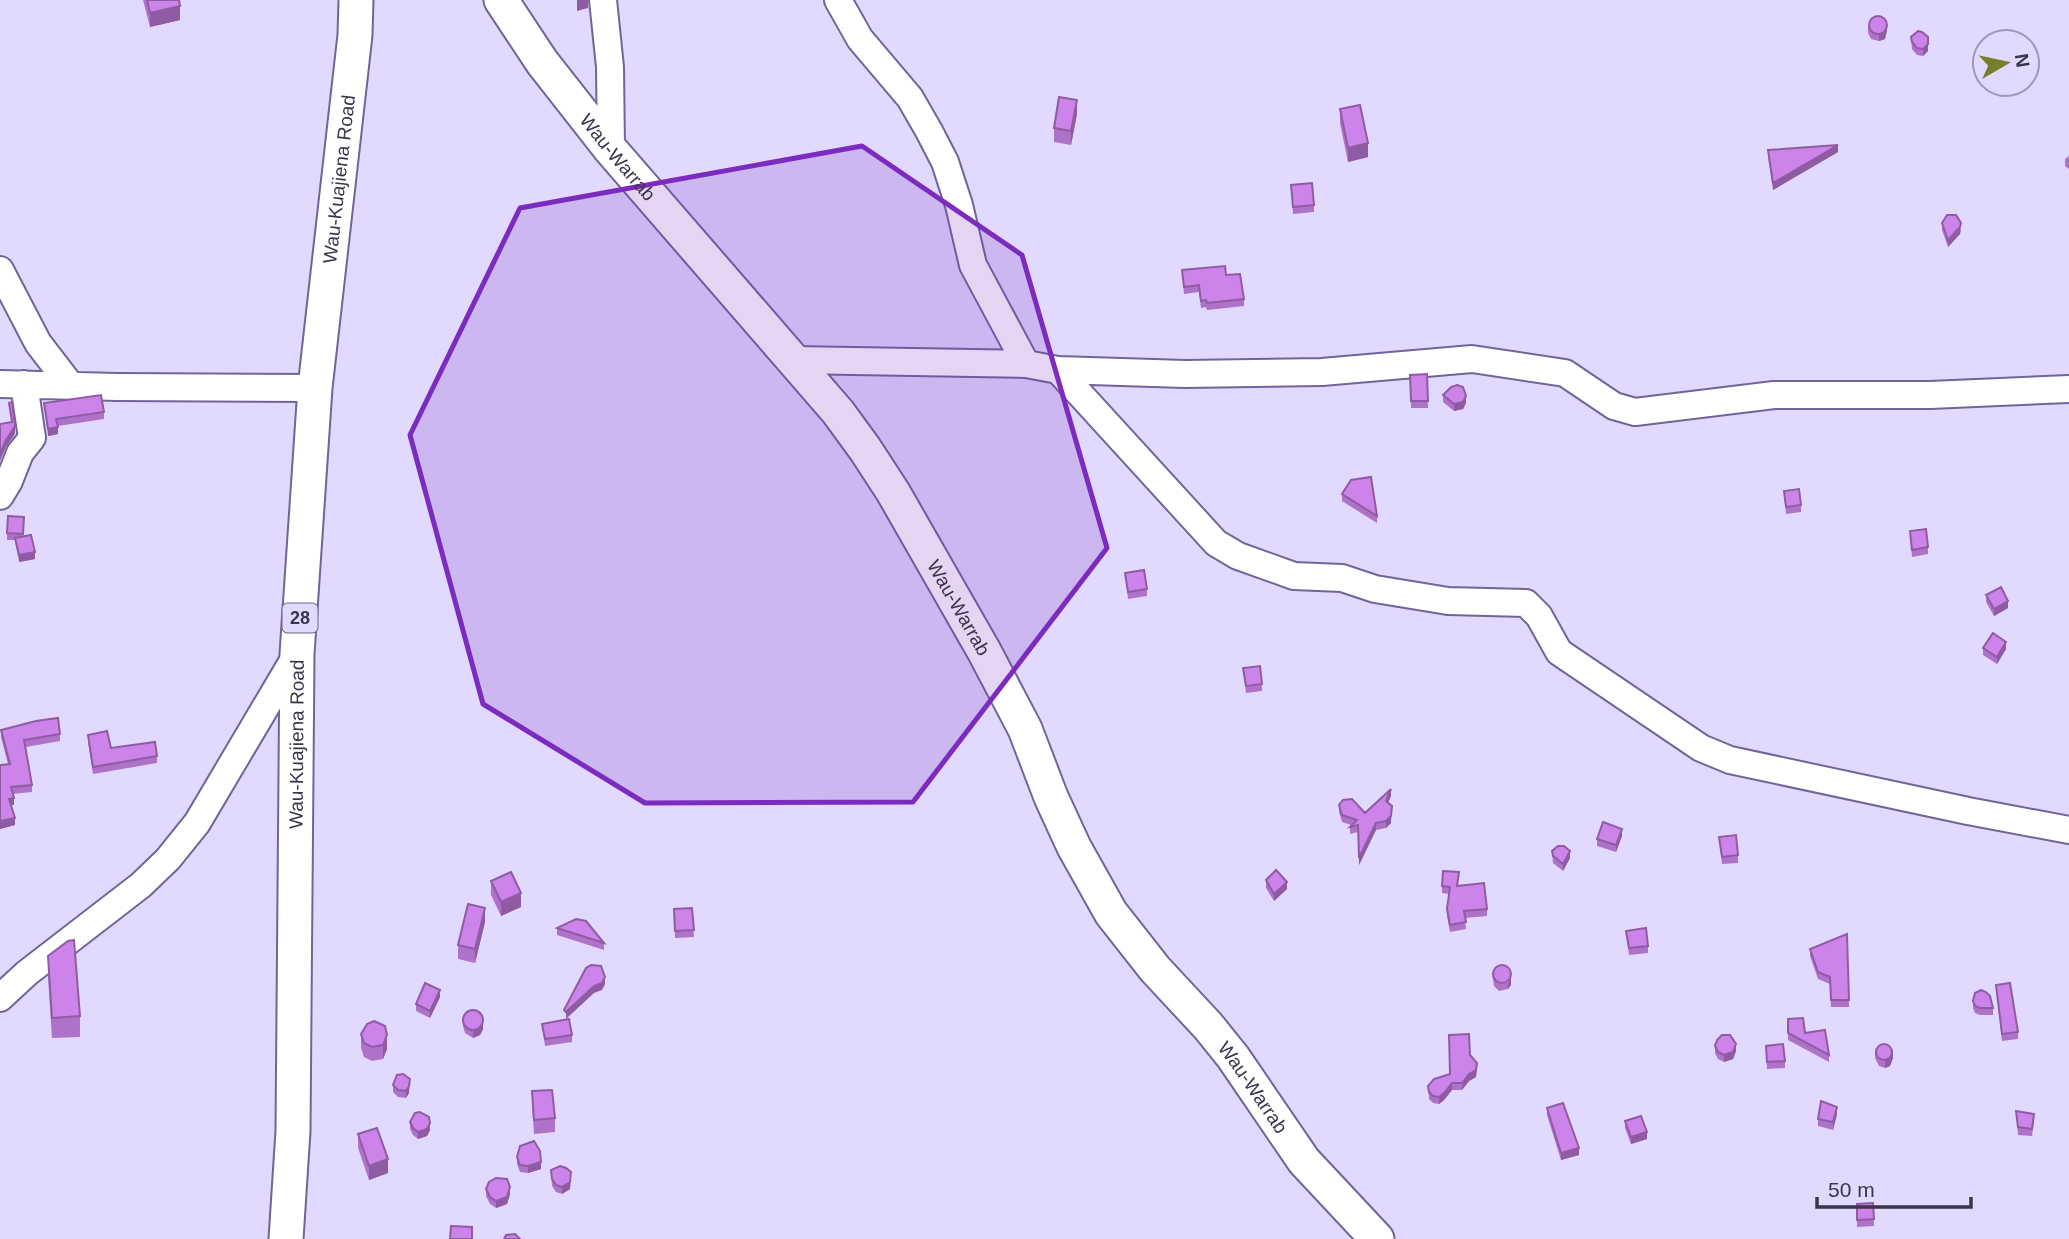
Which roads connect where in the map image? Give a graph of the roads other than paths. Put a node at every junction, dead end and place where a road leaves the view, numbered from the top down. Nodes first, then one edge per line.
1 (356, 0) edge
2 (501, 0) edge
3 (603, 0) edge
4 (838, 0) edge
5 (611, 150) junction
6 (0, 270) edge
7 (793, 360) junction
8 (1026, 364) junction
9 (1058, 370) junction
10 (12, 384) edge
11 (71, 386) junction
12 (315, 388) junction
13 (2069, 389) edge
14 (0, 496) edge
15 (297, 654) junction
16 (2069, 830) edge
17 (0, 998) edge
18 (286, 1239) edge
19 (1377, 1239) edge

1 - 12 main road, Wau-Kuajiena Road / 28
2 - 5 main road, Wau-Warrab
3 - 5 street
4 - 8 street
5 - 7 main road, Wau-Warrab
6 - 11 street
7 - 8 street
7 - 19 main road, Wau-Warrab
8 - 9 street
9 - 13 street
9 - 16 street
10 - 11 street
10 - 14 street
11 - 12 street
12 - 15 main road, Wau-Kuajiena Road / 28
15 - 17 street
15 - 18 main road, Wau-Kuajiena Road / 28

